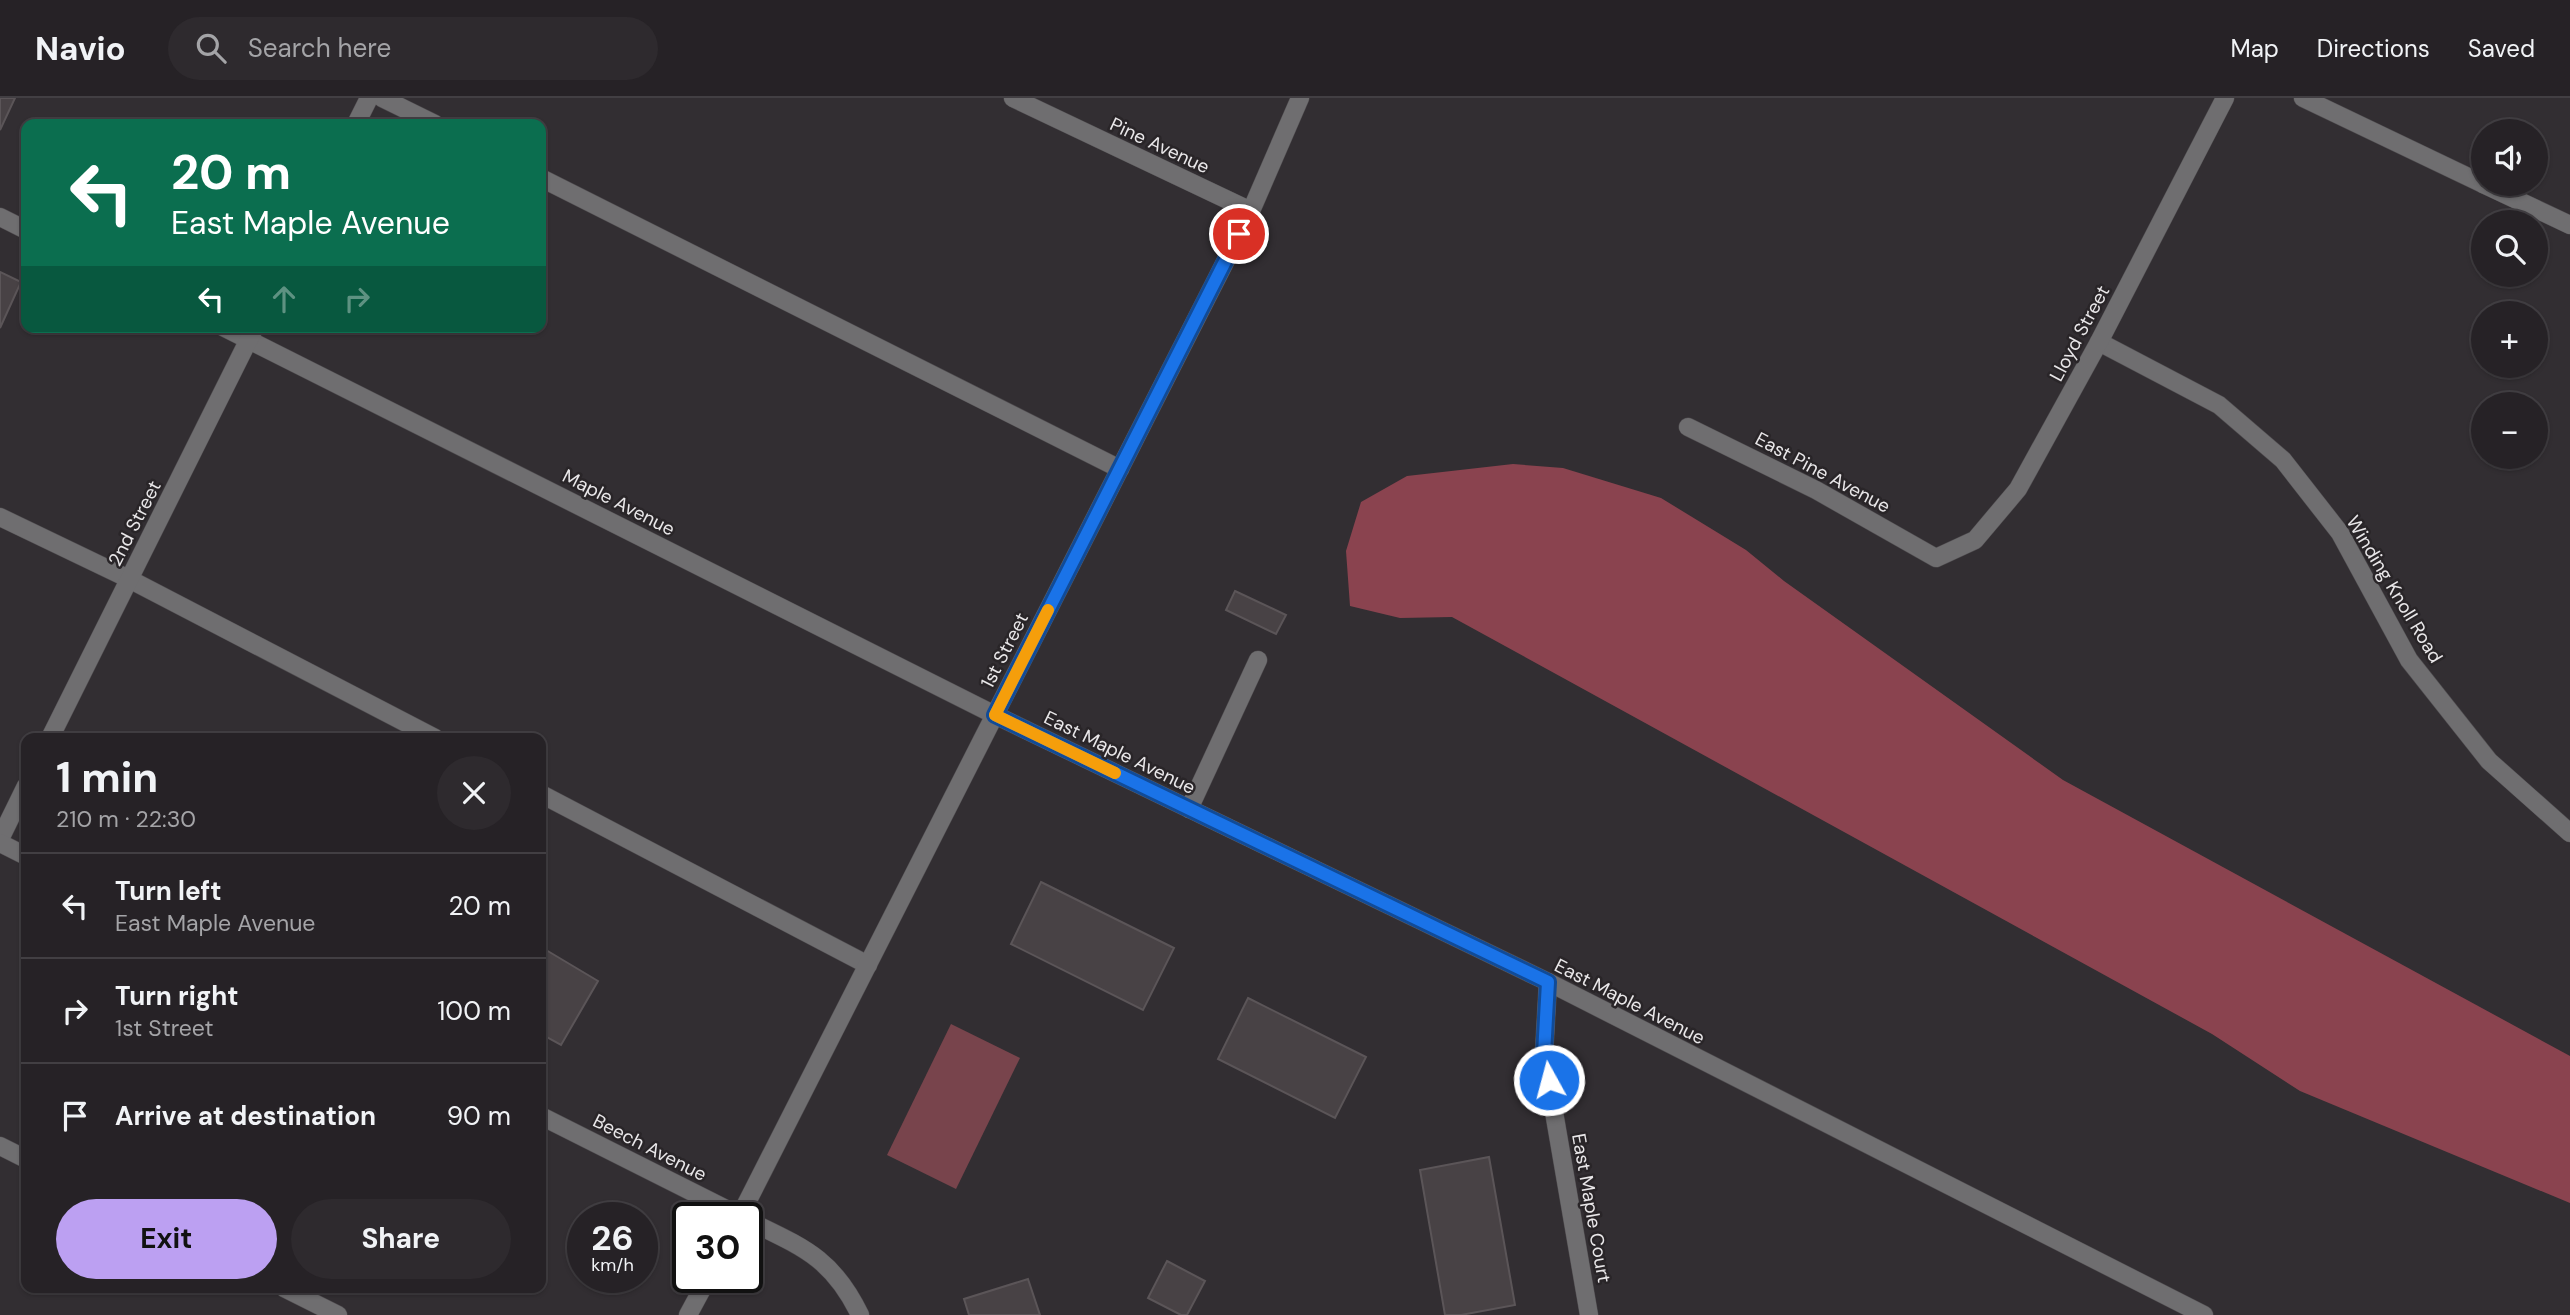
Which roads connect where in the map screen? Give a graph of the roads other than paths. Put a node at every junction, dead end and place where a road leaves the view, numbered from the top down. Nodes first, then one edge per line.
1 (369, 98) edge
2 (382, 98) edge
3 (1013, 98) edge
4 (1300, 98) edge
5 (2225, 98) edge
6 (2303, 98) edge
7 (358, 119) edge
8 (425, 119) edge
9 (2471, 178) edge
10 (546, 181) edge
11 (2508, 196) edge
12 (1251, 211) junction
13 (0, 217) edge
14 (2570, 225) edge
15 (21, 228) edge
16 (252, 334) edge
17 (2099, 342) junction
18 (1688, 427) dead end
19 (1120, 469) junction
20 (0, 517) edge
21 (1936, 558) joint
22 (129, 579) junction
23 (1258, 660) dead end
24 (995, 715) junction
25 (52, 733) edge
26 (425, 733) edge
27 (21, 797) edge
28 (546, 797) edge
29 (1189, 809) junction
30 (2570, 833) edge
31 (0, 841) edge
32 (21, 853) edge
33 (868, 965) junction
34 (1548, 982) junction
35 (546, 1119) edge
36 (0, 1146) edge
37 (21, 1156) edge
38 (710, 1202) edge
39 (750, 1202) edge
40 (763, 1228) edge
41 (294, 1293) edge
42 (700, 1293) edge
43 (338, 1315) edge
44 (688, 1315) edge
45 (860, 1315) edge
46 (1589, 1315) edge
47 (2204, 1315) edge

1 - 7 street
2 - 8 street
3 - 12 street, Pine Avenue
4 - 12 street, 1st Street
5 - 17 street, Lloyd Street
6 - 9 street
10 - 19 street
11 - 14 street
12 - 19 street, 1st Street
13 - 15 street
16 - 22 street, 2nd Street
16 - 24 street, Maple Avenue
17 - 21 street, Lloyd Street
17 - 30 street, Winding Knoll Road
18 - 21 street, East Pine Avenue
19 - 24 street, 1st Street
20 - 22 street
22 - 25 street, 2nd Street
22 - 26 street
23 - 29 street
24 - 29 street, East Maple Avenue
24 - 33 street, 1st Street
27 - 31 street
28 - 33 street
29 - 34 street, East Maple Avenue
31 - 32 street
33 - 39 street, 1st Street
34 - 46 street, East Maple Court
34 - 47 street, East Maple Avenue
35 - 38 street, Beech Avenue
36 - 37 street
40 - 45 street, Beech Avenue
41 - 43 street
42 - 44 street

